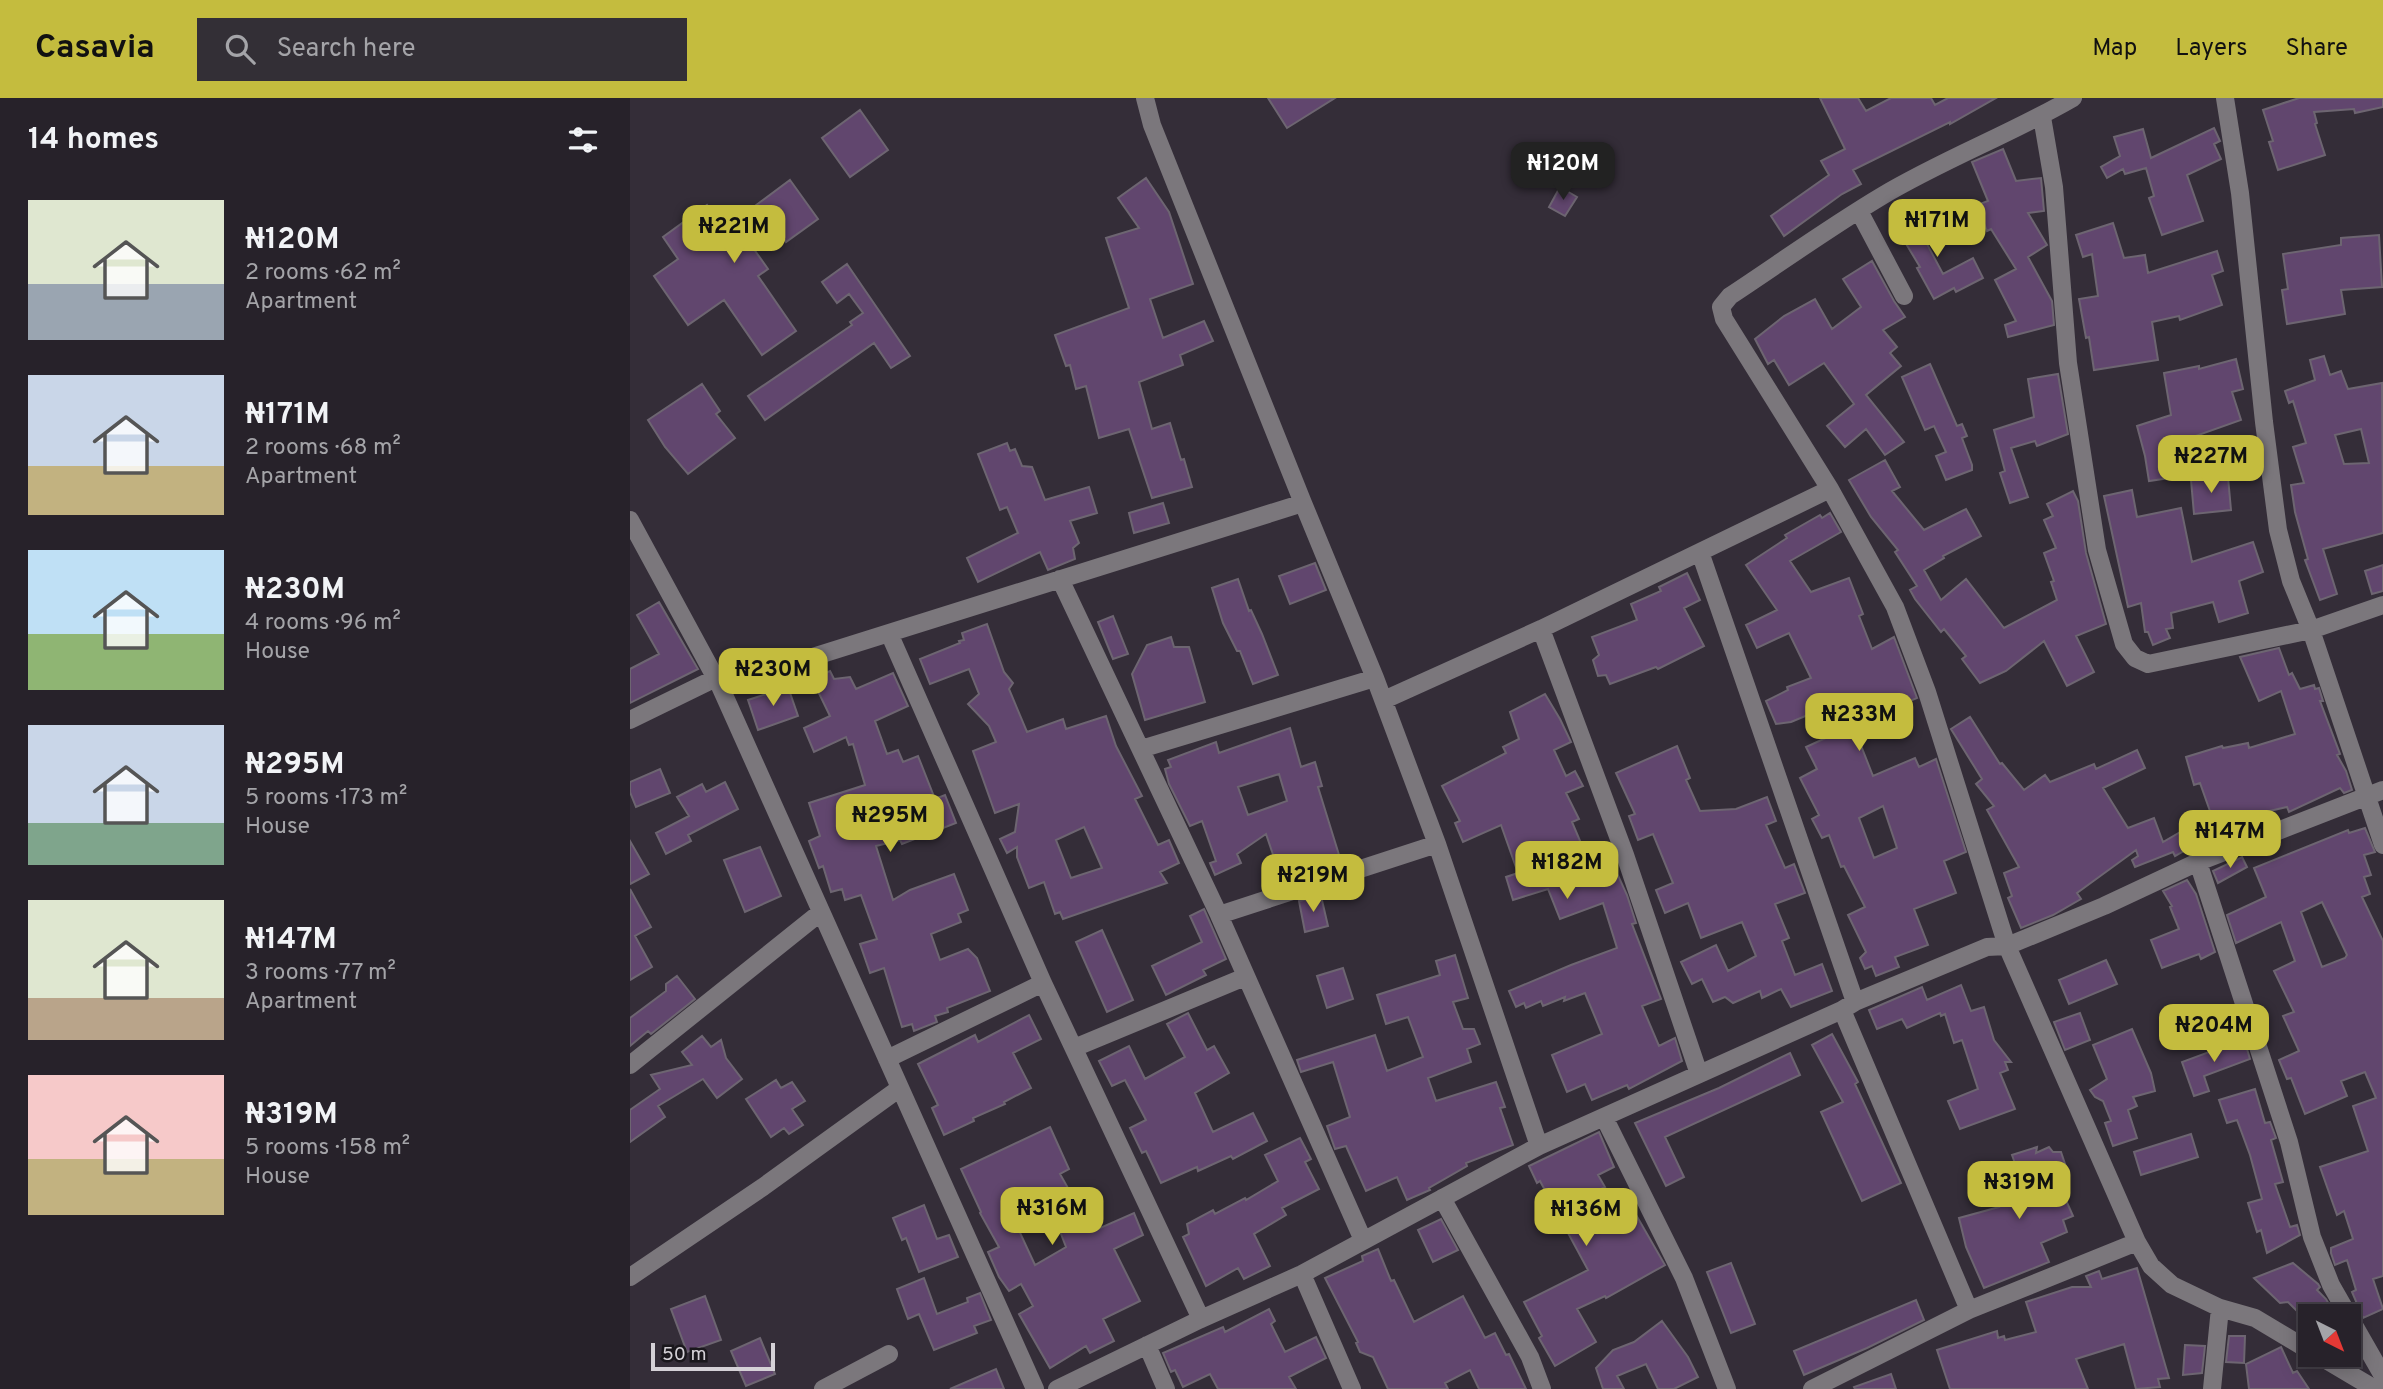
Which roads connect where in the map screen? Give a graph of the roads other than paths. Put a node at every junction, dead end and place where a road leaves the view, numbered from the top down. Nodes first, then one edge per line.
1 (1145, 98) edge
2 (2073, 98) edge
3 (2225, 98) edge
4 (2042, 117) junction
5 (1859, 211) junction
6 (1904, 296) dead end
7 (1830, 489) junction
8 (1303, 503) junction
9 (630, 520) edge
10 (1700, 552) junction
11 (1060, 579) junction
12 (2383, 605) edge
13 (1541, 629) junction
14 (2311, 630) junction
15 (889, 633) junction
16 (1375, 678) junction
17 (718, 682) junction
18 (1384, 700) junction
19 (630, 720) edge
20 (1141, 749) junction
21 (2375, 792) edge
22 (1437, 844) junction
23 (2383, 845) edge
24 (2198, 862) junction
25 (821, 912) junction
26 (1219, 915) junction
27 (2007, 946) junction
28 (1245, 977) junction
29 (1043, 983) junction
30 (1848, 1006) junction
31 (1074, 1048) junction
32 (887, 1059) junction
33 (630, 1065) edge
34 (1699, 1074) junction
35 (900, 1088) junction
36 (1604, 1118) junction
37 (1539, 1146) junction
38 (1442, 1198) junction
39 (1363, 1240) junction
40 (2137, 1242) junction
41 (1302, 1274) junction
42 (630, 1277) edge
43 (2220, 1308) junction
44 (1969, 1310) junction
45 (1201, 1319) junction
46 (2298, 1344) edge
47 (1147, 1345) junction
48 (889, 1354) dead end
49 (2338, 1367) edge
50 (2383, 1376) edge
51 (823, 1389) edge
52 (1035, 1389) edge
53 (1057, 1389) edge
54 (1166, 1389) edge
55 (1352, 1389) edge
56 (1542, 1389) edge
57 (1727, 1389) edge
58 (1812, 1389) edge
59 (2212, 1389) edge
60 (2375, 1389) edge

1 - 8 street
2 - 4 street
3 - 14 street
4 - 5 street
4 - 14 street
5 - 6 street
5 - 7 street
7 - 10 street
7 - 27 street
8 - 11 street
8 - 16 street
9 - 17 street
10 - 13 street
10 - 30 street
11 - 15 street
11 - 20 street
12 - 14 street
13 - 18 street
13 - 34 street
14 - 21 street
15 - 17 street
15 - 29 street
16 - 18 street
16 - 20 street
17 - 19 street
17 - 25 street
18 - 22 street
20 - 26 street
21 - 23 street
21 - 24 street
22 - 26 street
22 - 37 street
24 - 27 street
24 - 50 street
25 - 32 street
25 - 33 street
26 - 28 street
27 - 30 street
27 - 40 street
28 - 31 street
28 - 39 street
29 - 31 street
29 - 32 street
30 - 34 street
30 - 44 street
31 - 45 street
32 - 35 street
34 - 36 street
35 - 42 street
35 - 52 street
36 - 37 street
36 - 57 street
37 - 38 street
38 - 39 street
38 - 56 street
39 - 41 street
40 - 43 street
40 - 44 street
41 - 45 street
41 - 55 street
43 - 46 street
43 - 59 street
44 - 58 street
45 - 47 street
47 - 53 street
47 - 54 street
48 - 51 street
49 - 60 street

